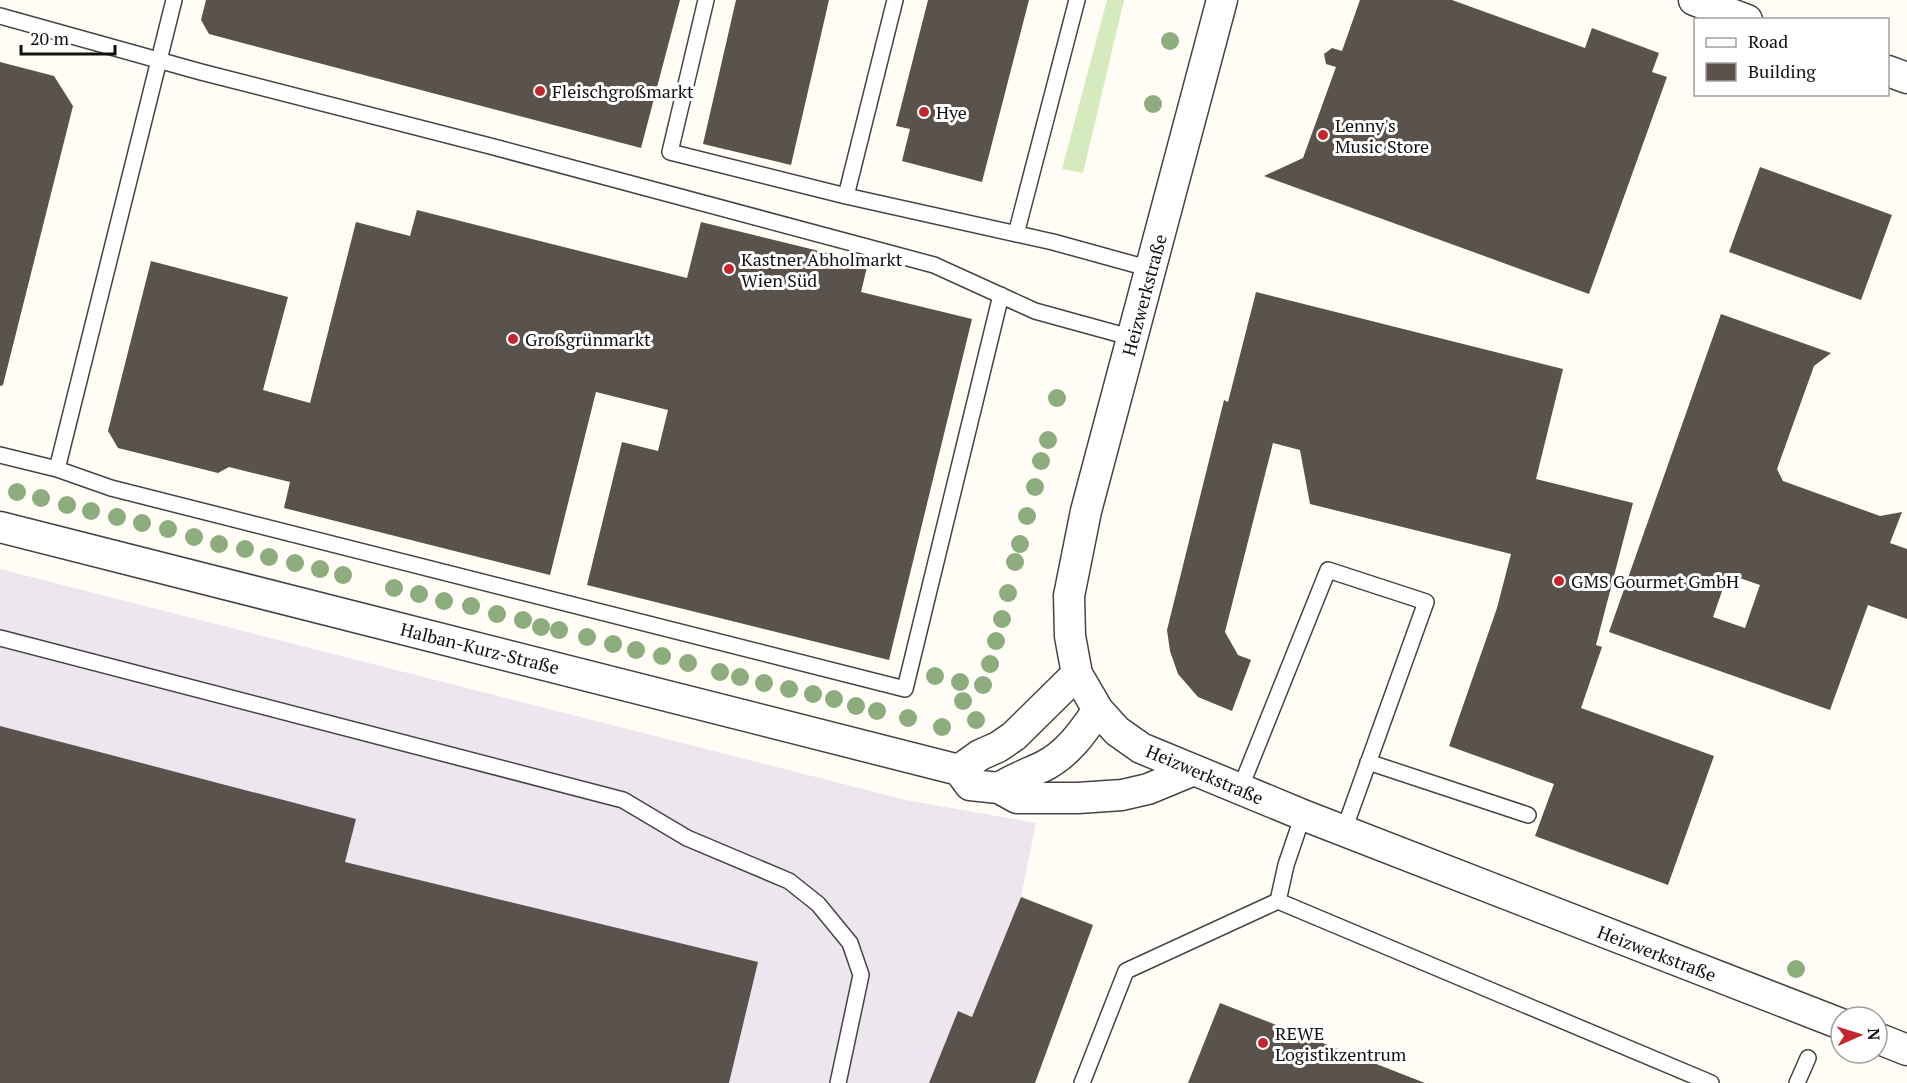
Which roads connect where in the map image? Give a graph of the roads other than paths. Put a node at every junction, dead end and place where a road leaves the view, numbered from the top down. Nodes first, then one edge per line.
1 (174, 0) edge
2 (706, 0) edge
3 (895, 0) edge
4 (1077, 0) edge
5 (1222, 0) edge
6 (1694, 0) edge
7 (0, 16) edge
8 (1742, 18) edge
9 (159, 60) junction
10 (1889, 72) edge
11 (1907, 78) edge
12 (846, 196) junction
13 (1016, 234) junction
14 (1151, 269) junction
15 (1001, 295) junction
16 (1133, 338) junction
17 (0, 455) edge
18 (57, 469) junction
19 (0, 527) edge
20 (0, 638) edge
21 (1077, 674) junction
22 (1098, 710) junction
23 (1368, 762) junction
24 (959, 770) junction
25 (1194, 770) junction
26 (999, 788) junction
27 (1240, 789) junction
28 (1304, 814) junction
29 (1528, 815) dead end
30 (1344, 830) junction
31 (1278, 902) junction
32 (1829, 1019) edge
33 (1889, 1043) edge
34 (1907, 1050) edge
35 (1808, 1058) dead end
36 (838, 1083) edge
37 (1082, 1083) edge
38 (1711, 1083) edge
39 (1797, 1083) edge

1 - 9 lane
2 - 12 lane
3 - 12 lane
4 - 13 lane
5 - 14 street, Heizwerkstraße
6 - 8 street
7 - 9 lane
9 - 15 lane
9 - 18 lane
10 - 11 street
12 - 13 lane
13 - 14 lane
14 - 16 street, Heizwerkstraße
15 - 16 lane
15 - 18 lane
16 - 21 street, Heizwerkstraße
17 - 18 lane
19 - 24 street, Halban-Kurz-Straße
20 - 36 lane
21 - 22 street, Heizwerkstraße
21 - 24 street
22 - 25 street, Heizwerkstraße
22 - 26 street
23 - 27 lane
23 - 29 lane
23 - 30 lane
24 - 26 street, Halban-Kurz-Straße
25 - 26 street, Halban-Kurz-Straße
25 - 27 street, Heizwerkstraße
27 - 28 street, Heizwerkstraße
28 - 30 street, Heizwerkstraße
28 - 31 lane
30 - 32 street, Heizwerkstraße
31 - 37 lane
31 - 38 lane
33 - 34 street
35 - 39 lane

